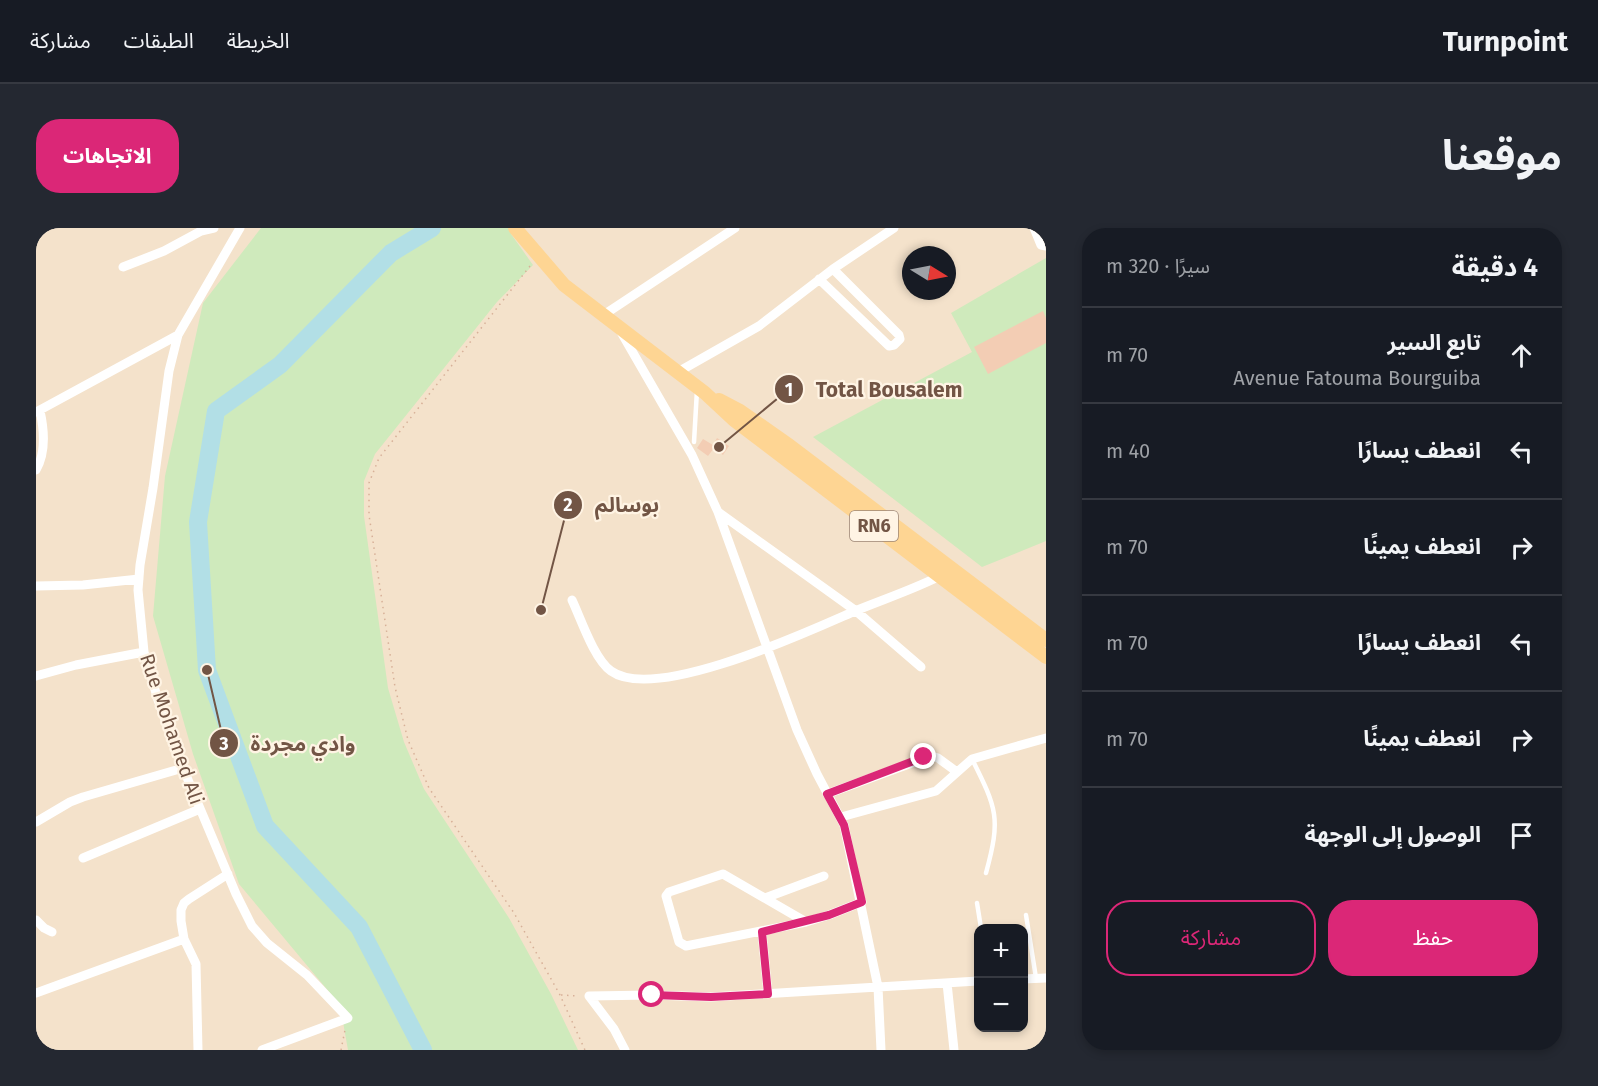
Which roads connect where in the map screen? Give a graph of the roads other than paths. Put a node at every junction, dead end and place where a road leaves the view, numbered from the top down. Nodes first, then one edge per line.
1 (214, 228) edge
2 (240, 228) edge
3 (735, 228) edge
4 (894, 228) edge
5 (1034, 228) edge
6 (519, 233) edge
7 (1046, 246) edge
8 (123, 267) dead end
9 (833, 269) junction
10 (819, 279) junction
11 (602, 316) junction
12 (620, 329) junction
13 (178, 335) junction
14 (678, 372) junction
15 (701, 390) junction
16 (38, 411) edge
17 (694, 442) dead end
18 (36, 470) edge
19 (718, 512) junction
20 (946, 573) junction
21 (139, 579) junction
22 (36, 586) edge
23 (572, 600) dead end
24 (856, 611) junction
25 (1023, 632) junction
26 (1046, 640) edge
27 (768, 649) junction
28 (144, 652) junction
29 (1046, 657) edge
30 (921, 667) dead end
31 (36, 676) edge
32 (1046, 738) edge
33 (972, 759) junction
34 (183, 768) junction
35 (957, 772) junction
36 (827, 794) junction
37 (200, 809) junction
38 (841, 817) junction
39 (36, 822) edge
40 (83, 858) dead end
41 (986, 873) dead end
42 (228, 874) junction
43 (824, 876) dead end
44 (765, 898) junction
45 (862, 902) junction
46 (977, 903) dead end
47 (1026, 915) dead end
48 (36, 920) edge
49 (806, 922) junction
50 (980, 924) edge
51 (52, 932) dead end
52 (762, 932) junction
53 (184, 939) junction
54 (1041, 978) edge
55 (974, 981) edge
56 (947, 983) junction
57 (878, 987) junction
58 (36, 993) edge
59 (768, 994) junction
60 (198, 1050) edge
61 (262, 1050) edge
62 (625, 1050) edge
63 (881, 1050) edge
64 (954, 1050) edge

1 - 8 street
2 - 13 street, Rue Mohamed Ali
3 - 11 street
4 - 9 street
5 - 7 street
6 - 11 main road, RN6
9 - 10 street
9 - 10 street
10 - 14 street
11 - 12 main road, RN6
12 - 14 main road, RN6
12 - 19 street
13 - 16 street
13 - 21 street, Rue Mohamed Ali
14 - 15 main road, RN6
15 - 17 lane
15 - 20 main road, RN6
16 - 18 street
19 - 24 street
19 - 27 street
20 - 24 street
20 - 25 main road, RN6
21 - 22 street
21 - 28 street, Rue Mohamed Ali
23 - 27 street
24 - 27 street
24 - 30 street
25 - 26 main road, RN6
25 - 29 main road, RN6
27 - 36 street
28 - 31 street
28 - 34 street, Rue Mohamed Ali
32 - 33 street
33 - 35 street
33 - 41 lane
34 - 37 street, Rue Mohamed Ali
34 - 39 street
35 - 36 street
35 - 38 street
36 - 38 street
37 - 40 street
37 - 42 street, Rue Mohamed Ali
38 - 45 street
42 - 53 street
42 - 61 street, Rue Mohamed Ali
43 - 44 street
44 - 49 street
44 - 52 street
45 - 49 street
45 - 57 street
46 - 50 lane
47 - 54 lane
48 - 51 street
49 - 52 street
52 - 59 street
53 - 58 street
53 - 60 street
55 - 56 street
56 - 57 street
56 - 64 street
57 - 59 street
57 - 63 street
59 - 62 street

